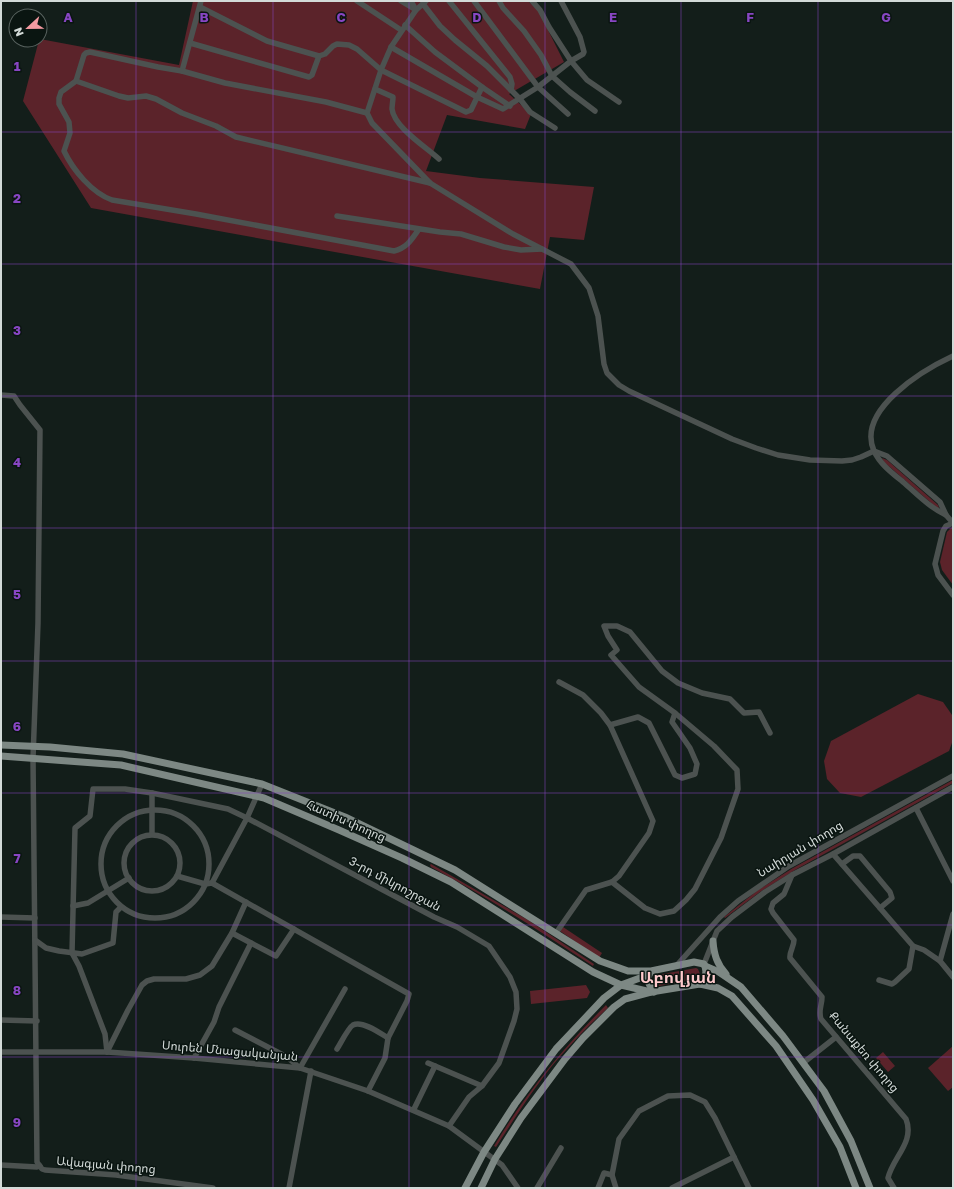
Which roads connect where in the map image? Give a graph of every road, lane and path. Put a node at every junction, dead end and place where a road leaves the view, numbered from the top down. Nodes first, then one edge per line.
1 (357, 1) edge
2 (401, 1) edge
3 (411, 1) edge
4 (449, 1) edge
5 (474, 1) edge
6 (499, 1) edge
7 (532, 1) edge
8 (561, 1) edge
9 (425, 3) edge
10 (200, 4) edge
11 (416, 10) junction
12 (403, 28) junction
13 (190, 43) junction
14 (391, 47) junction
15 (319, 56) junction
16 (571, 61) junction
17 (381, 70) junction
18 (182, 71) junction
19 (552, 76) junction
20 (76, 81) junction
21 (482, 87) junction
22 (538, 87) junction
23 (375, 89) junction
24 (511, 90) junction
25 (477, 98) junction
26 (520, 99) junction
27 (619, 102) dead end
28 (510, 106) junction
29 (595, 111) dead end
30 (367, 113) junction
31 (568, 114) dead end
32 (555, 128) dead end
33 (439, 158) dead end
34 (430, 183) junction
35 (337, 216) dead end
36 (419, 229) junction
37 (542, 249) junction
38 (953, 356) edge
39 (1, 395) edge
40 (874, 451) junction
41 (946, 515) junction
42 (952, 523) edge
43 (953, 594) edge
44 (559, 682) dead end
45 (675, 713) junction
46 (610, 725) junction
47 (770, 733) dead end
48 (1, 745) edge
49 (33, 746) junction
50 (1, 756) edge
51 (33, 758) junction
52 (953, 776) edge
53 (262, 784) junction
54 (953, 787) edge
55 (152, 793) junction
56 (257, 796) junction
57 (916, 808) junction
58 (153, 809) junction
59 (247, 818) junction
60 (152, 834) junction
61 (833, 854) junction
62 (842, 864) junction
63 (792, 875) junction
64 (177, 876) junction
65 (129, 878) junction
66 (953, 880) edge
67 (612, 882) junction
68 (212, 883) junction
69 (205, 884) junction
70 (108, 891) junction
71 (246, 902) junction
72 (73, 906) junction
73 (121, 907) junction
74 (880, 908) junction
75 (953, 914) edge
76 (1, 917) edge
77 (35, 918) junction
78 (294, 928) junction
79 (232, 932) junction
80 (556, 933) junction
81 (35, 940) junction
82 (713, 941) junction
83 (251, 943) junction
84 (913, 946) junction
85 (72, 953) junction
86 (940, 960) junction
87 (704, 965) junction
88 (677, 966) junction
89 (650, 973) junction
90 (953, 977) edge
91 (879, 980) dead end
92 (734, 981) junction
93 (700, 984) junction
94 (621, 985) junction
95 (344, 989) dead end
96 (653, 992) junction
97 (1, 1020) edge
98 (37, 1021) junction
99 (235, 1030) dead end
100 (836, 1037) junction
101 (388, 1038) junction
102 (337, 1049) dead end
103 (1, 1052) edge
104 (36, 1052) junction
105 (107, 1052) junction
106 (194, 1058) junction
107 (428, 1063) dead end
108 (804, 1063) junction
109 (435, 1066) junction
110 (300, 1068) junction
111 (311, 1071) junction
112 (482, 1086) junction
113 (368, 1091) junction
114 (414, 1109) junction
115 (449, 1126) junction
116 (561, 1148) dead end
117 (484, 1152) junction
118 (734, 1157) junction
119 (495, 1159) junction
120 (1, 1165) edge
121 (40, 1166) junction
122 (612, 1175) junction
123 (213, 1188) edge
124 (289, 1188) edge
125 (466, 1188) edge
126 (481, 1188) edge
127 (518, 1188) edge
128 (538, 1188) edge
129 (598, 1188) edge
130 (616, 1188) edge
131 (672, 1188) edge
132 (749, 1188) edge
133 (856, 1188) edge
134 (870, 1188) edge
135 (894, 1188) edge

1 - 12 street
2 - 11 street
3 - 11 street
4 - 24 street
5 - 22 street
6 - 19 street
7 - 16 street
8 - 16 street
9 - 11 street
9 - 24 street
10 - 13 street
10 - 15 street
11 - 12 street
12 - 14 street
12 - 21 street
13 - 15 street
13 - 18 street
14 - 17 street
14 - 25 street
15 - 17 street
16 - 19 street
16 - 27 street
17 - 23 street
17 - 25 street
18 - 20 street
18 - 30 street
19 - 22 street
19 - 29 street
20 - 34 street
20 - 36 street
21 - 25 street
21 - 28 street
22 - 26 street
22 - 31 street
23 - 30 street
23 - 33 street
24 - 26 street
25 - 28 street
26 - 28 street
26 - 32 street
30 - 34 street
34 - 37 street
35 - 36 street
36 - 37 street
37 - 40 street
38 - 40 street
39 - 49 street, Ավագյան փողոց
40 - 41 street
40 - 41 street
41 - 42 street
42 - 43 street
44 - 46 street
45 - 46 street
45 - 47 street
45 - 67 street
46 - 67 street
48 - 49 main road, Հատիս փողոց
49 - 51 street, Ավագյան փողոց
49 - 53 main road, Հատիս փողոց
50 - 51 main road, Հատիս փողոց
51 - 56 main road, Հատիս փողոց
51 - 77 street, Ավագյան փողոց
52 - 88 street, Նաիրյան փողոց
53 - 56 street
53 - 80 main road, Հատիս փողոց
54 - 57 street, Նաիրյան փողոց
55 - 58 street
55 - 59 street, 3-րդ միկրոշրջան
55 - 72 street, 3-րդ միկրոշրջան
56 - 59 street
56 - 94 main road, Հատիս փողոց
57 - 61 street, Նաիրյան փողոց
57 - 66 street
58 - 60 street
58 - 69 street
58 - 70 street
59 - 68 street
59 - 112 street, 3-րդ միկրոշրջան
60 - 64 street
60 - 65 street
61 - 62 street
61 - 63 street, Նաիրյան փողոց
62 - 74 street
62 - 74 street
63 - 82 street, Նաիրյան փողոց
63 - 100 street, Քանաքեռ փողոց
64 - 65 street
64 - 69 street
65 - 70 street
67 - 80 street
68 - 69 street
68 - 71 street
69 - 73 street
70 - 72 street
70 - 73 street
71 - 78 street
71 - 79 street
72 - 85 street
73 - 85 street
74 - 84 street
75 - 86 street
76 - 77 street
77 - 81 street, Ավագյան փողոց
78 - 83 street
78 - 101 street
79 - 83 street
79 - 105 street
80 - 89 main road, Հատիս փողոց
81 - 85 street
81 - 98 street, Ավագյան փողոց
82 - 87 street, Նաիրյան փողոց
82 - 92 main road
83 - 106 street
84 - 86 street
84 - 91 street
85 - 105 street
86 - 90 street
87 - 88 main road
87 - 92 main road
87 - 93 main road
88 - 89 main road
89 - 94 main road
89 - 96 main road
92 - 108 main road
93 - 96 main road
93 - 133 main road
94 - 96 main road, Հատիս փողոց
94 - 117 main road
95 - 110 street
96 - 119 main road
97 - 98 street
98 - 104 street, Ավագյան փողոց
99 - 110 street
100 - 108 street
100 - 135 street, Քանաքեռ փողոց
101 - 102 street
101 - 113 street
103 - 104 street, Սուրեն Մնացականյան
104 - 105 street, Սուրեն Մնացականյան
104 - 121 street, Ավագյան փողոց
105 - 106 street, Սուրեն Մնացականյան
106 - 110 street, Սուրեն Մնացականյան
107 - 109 street
108 - 134 main road
109 - 112 street
109 - 114 street
110 - 111 street, Սուրեն Մնացականյան
111 - 113 street, Սուրեն Մնացականյան
111 - 124 street
112 - 115 street, 3-րդ միկրոշրջան
113 - 114 street, Սուրեն Մնացականյան
114 - 115 street, Սուրեն Մնացականյան
115 - 117 street, Սուրեն Մնացականյան
116 - 128 street
117 - 119 street, Սուրեն Մնացականյան
117 - 125 main road
118 - 122 street
118 - 131 street
118 - 132 street
119 - 126 main road
119 - 127 street, Սուրեն Մնացականյան
120 - 121 street
121 - 123 street, Ավագյան փողոց
122 - 129 street
122 - 130 street

